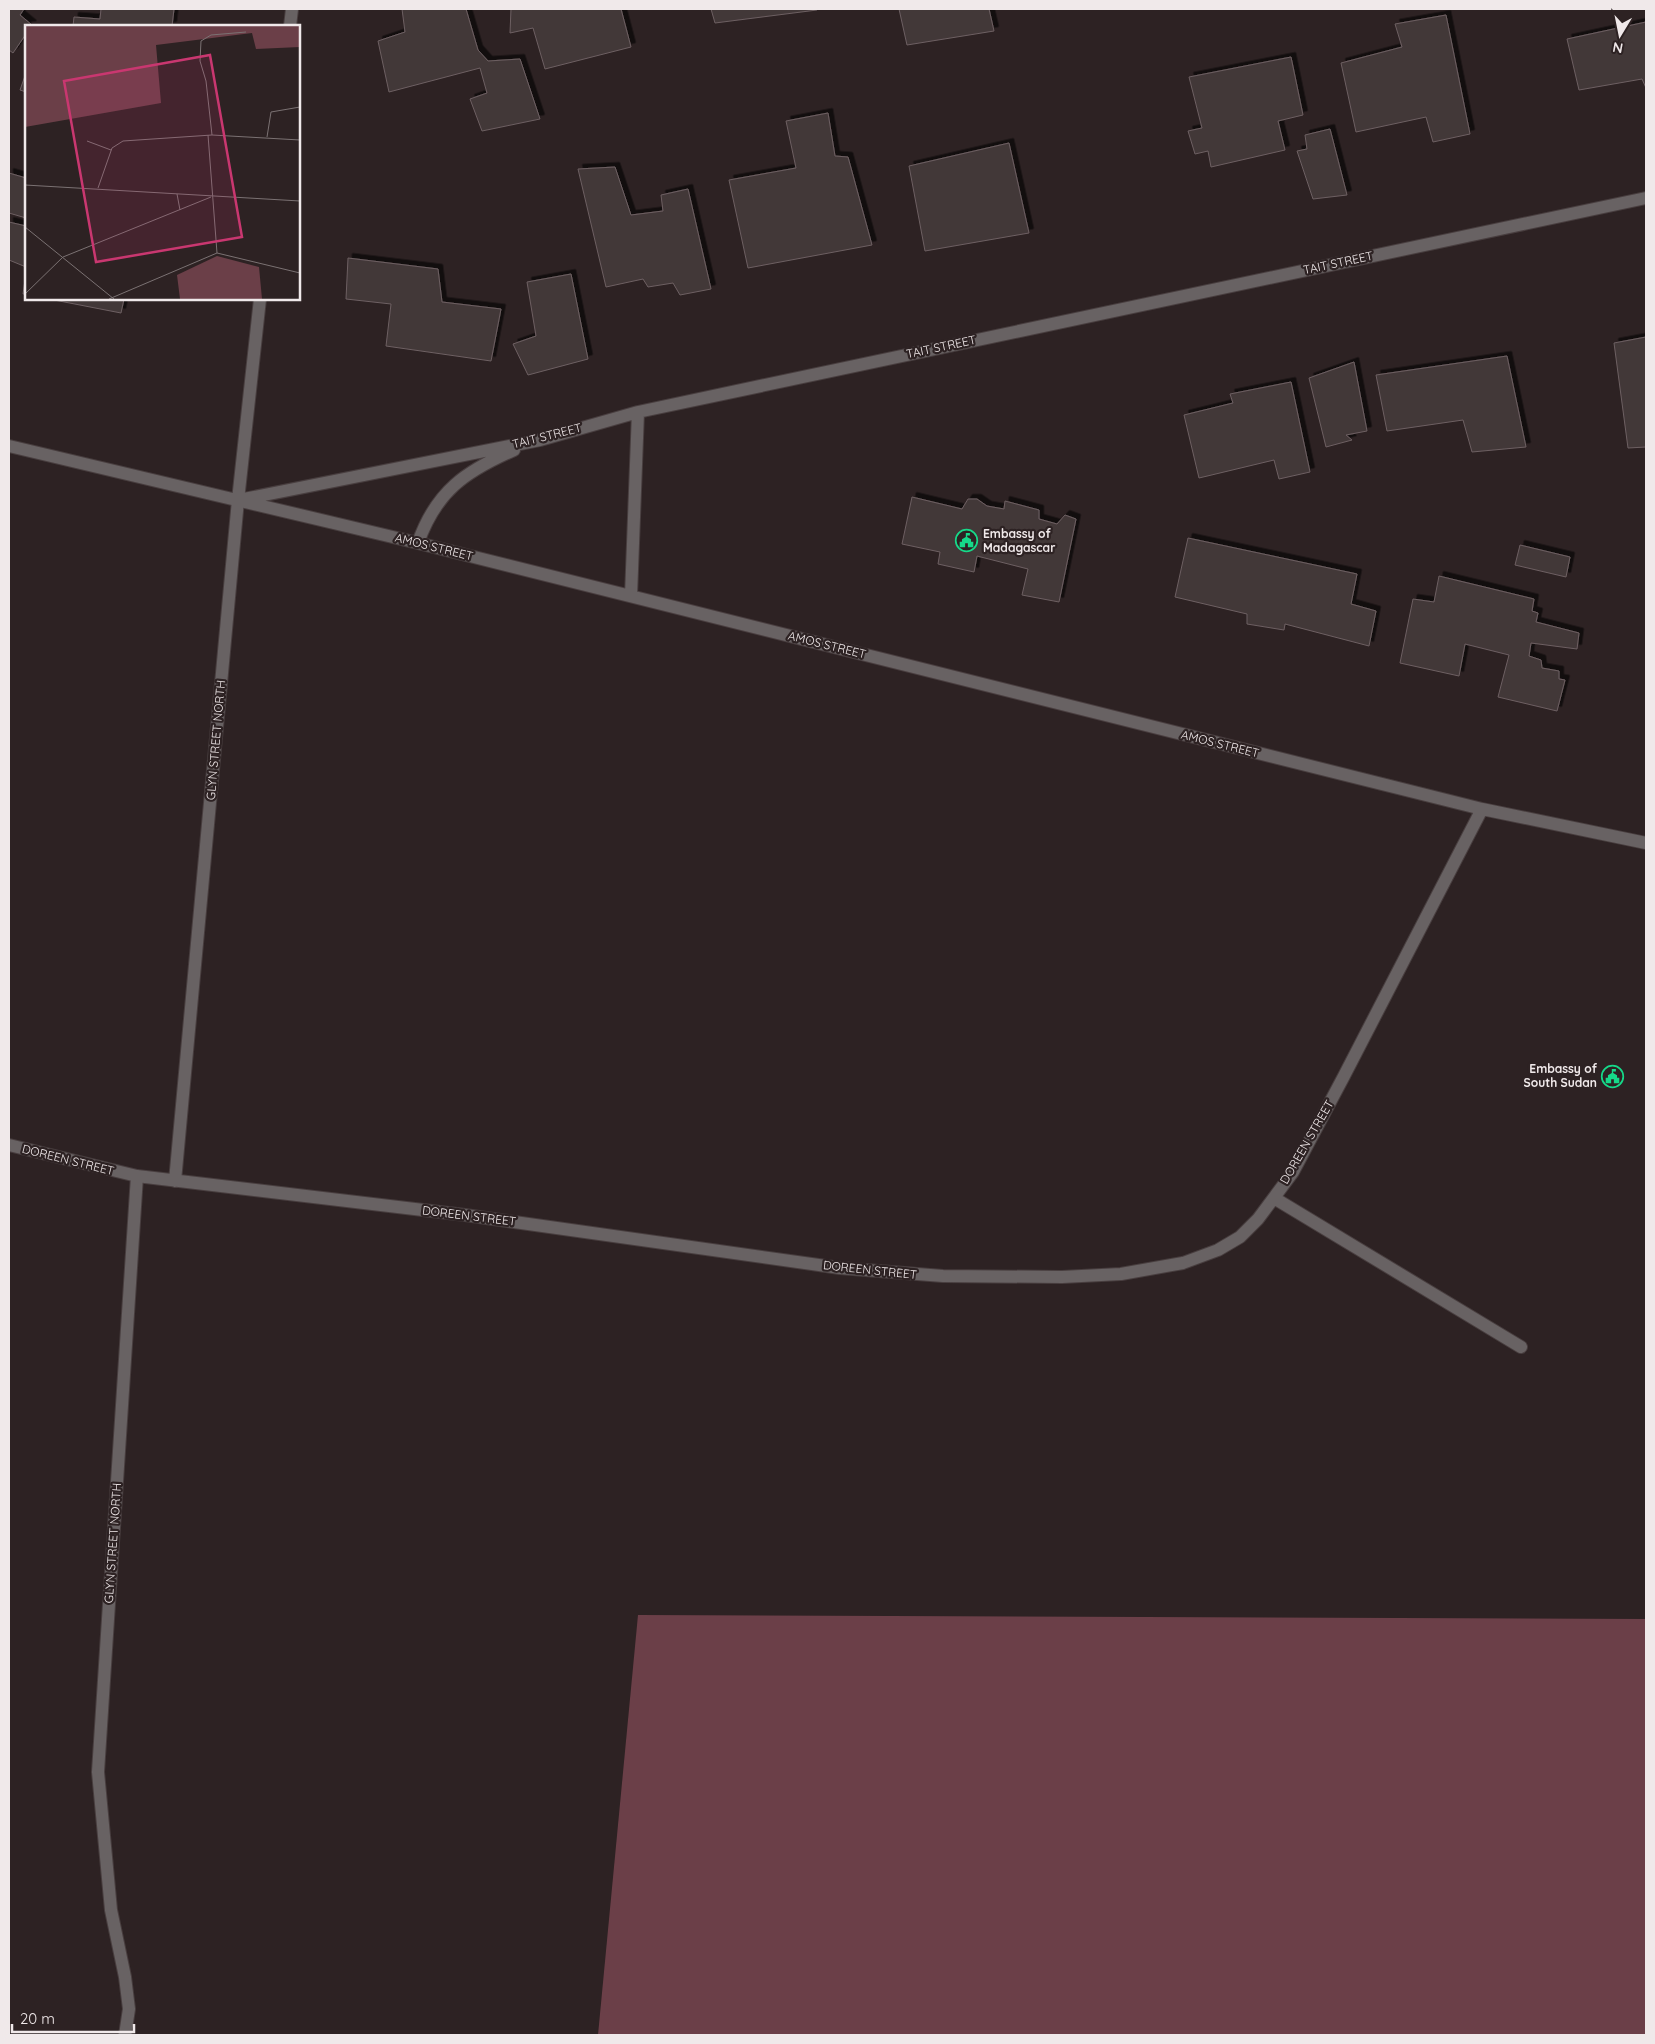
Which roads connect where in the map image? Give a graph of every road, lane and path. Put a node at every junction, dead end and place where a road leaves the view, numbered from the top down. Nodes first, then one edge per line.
1 (292, 9) edge
2 (290, 25) edge
3 (1646, 198) edge
4 (260, 300) edge
5 (638, 412) junction
6 (540, 440) junction
7 (9, 446) edge
8 (238, 500) junction
9 (418, 543) junction
10 (631, 596) junction
11 (1482, 809) junction
12 (1646, 843) edge
13 (9, 1145) edge
14 (137, 1176) junction
15 (175, 1182) junction
16 (1274, 1198) junction
17 (1521, 1347) dead end
18 (125, 2035) edge

1 - 2 street
3 - 5 street, TAIT STREET
4 - 8 street, GLYN STREET NORTH
5 - 6 street, TAIT STREET
5 - 10 street
6 - 8 street, TAIT STREET
6 - 9 street
7 - 8 street, AMOS STREET
8 - 9 street, AMOS STREET
8 - 15 street, GLYN STREET NORTH
9 - 10 street, AMOS STREET
10 - 11 street, AMOS STREET
11 - 12 street, AMOS STREET
11 - 16 street, DOREEN STREET
13 - 14 street, DOREEN STREET
14 - 15 street, DOREEN STREET
14 - 18 street, GLYN STREET NORTH
15 - 16 street, DOREEN STREET
16 - 17 street

